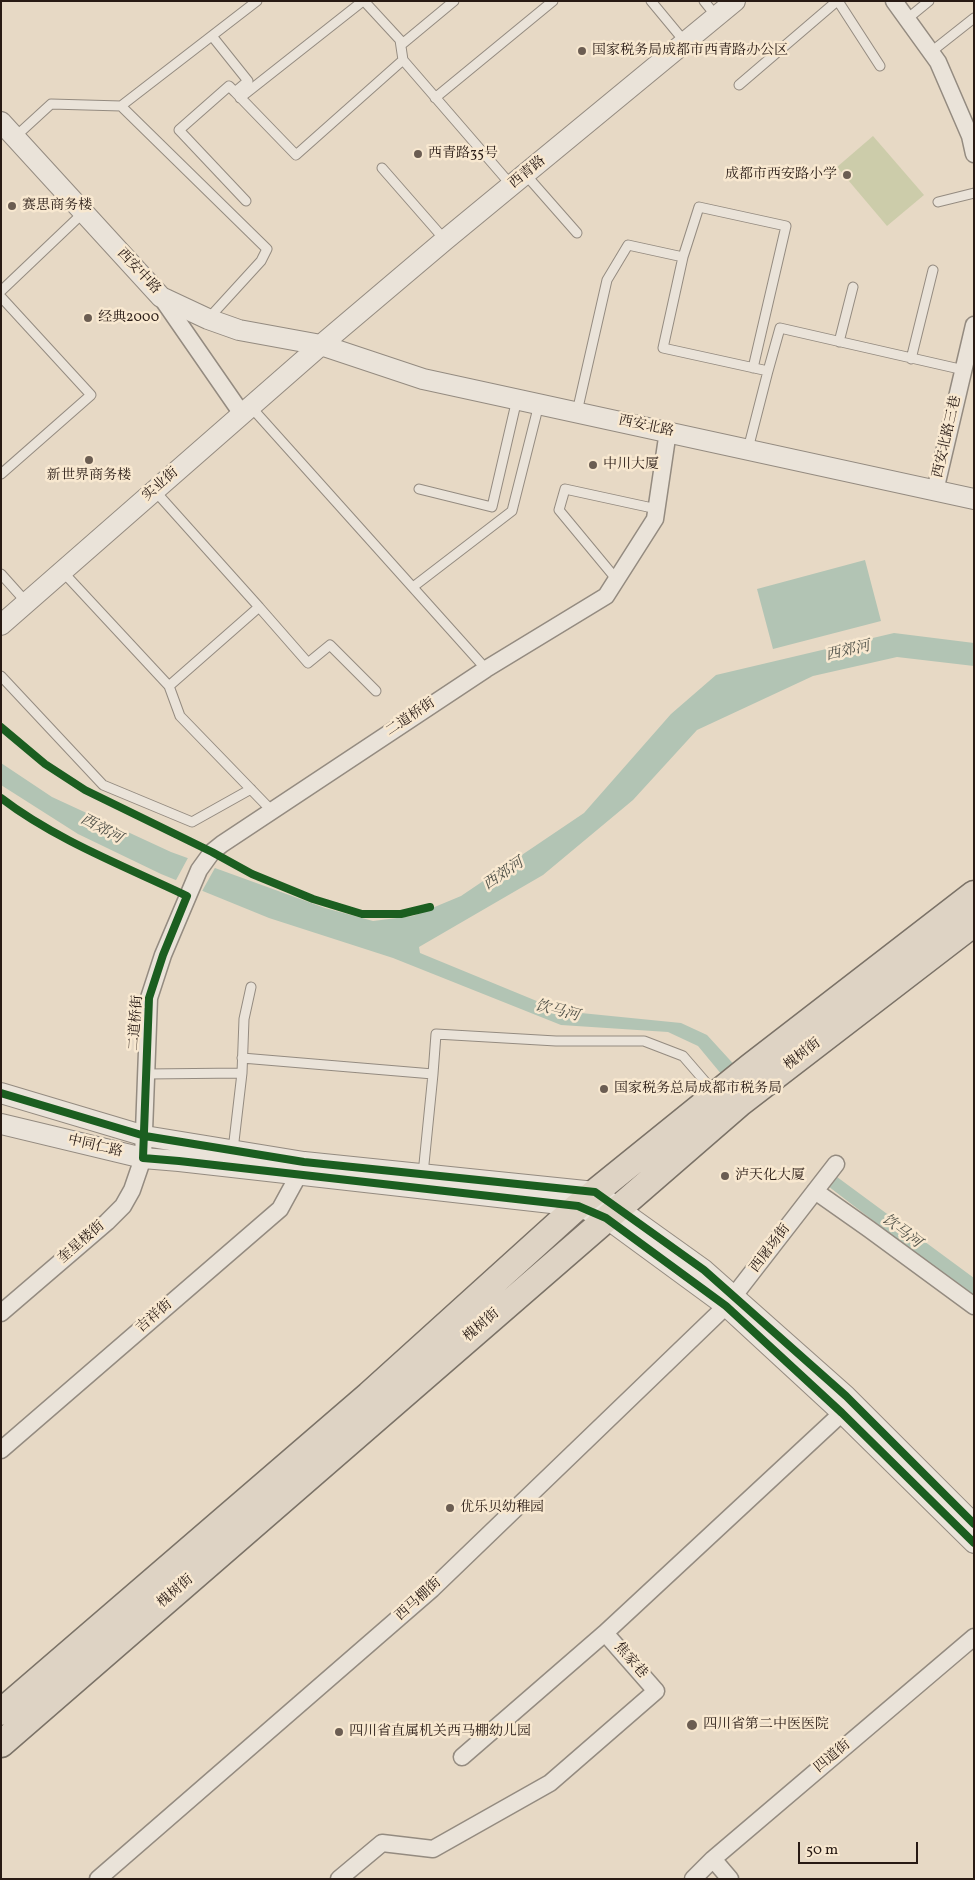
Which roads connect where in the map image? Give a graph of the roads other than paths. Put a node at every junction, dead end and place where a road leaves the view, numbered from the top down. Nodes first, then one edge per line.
1 (256, 1) edge
2 (364, 1) edge
3 (454, 1) edge
4 (553, 1) edge
5 (651, 1) edge
6 (734, 1) edge
7 (838, 1) edge
8 (894, 1) edge
9 (928, 1) edge
10 (710, 9) edge
11 (974, 18) edge
12 (907, 19) junction
13 (212, 36) junction
14 (685, 43) junction
15 (401, 45) junction
16 (931, 52) junction
17 (402, 60) junction
18 (880, 66) dead end
19 (739, 85) dead end
20 (238, 95) junction
21 (436, 98) junction
22 (122, 106) junction
23 (1, 122) edge
24 (15, 137) junction
25 (974, 154) edge
26 (382, 168) dead end
27 (519, 180) junction
28 (974, 193) edge
29 (246, 202) dead end
30 (938, 202) dead end
31 (83, 213) junction
32 (577, 233) dead end
33 (445, 240) junction
34 (683, 257) junction
35 (932, 270) dead end
36 (854, 287) dead end
37 (1, 291) edge
38 (1, 297) edge
39 (161, 297) junction
40 (208, 319) junction
41 (974, 325) edge
42 (839, 342) junction
43 (321, 345) junction
44 (911, 359) junction
45 (753, 368) junction
46 (964, 370) junction
47 (768, 372) junction
48 (517, 399) junction
49 (539, 404) junction
50 (247, 410) junction
51 (577, 412) junction
52 (668, 431) junction
53 (748, 449) junction
54 (2, 471) edge
55 (419, 489) dead end
56 (155, 491) junction
57 (935, 491) junction
58 (974, 499) edge
59 (657, 509) junction
60 (63, 572) junction
61 (1, 574) edge
62 (617, 580) junction
63 (413, 587) junction
64 (27, 603) junction
65 (259, 608) junction
66 (1, 625) edge
67 (486, 669) junction
68 (1, 676) edge
69 (170, 686) junction
70 (376, 691) dead end
71 (251, 789) junction
72 (272, 811) junction
73 (974, 894) edge
74 (974, 922) edge
75 (251, 987) dead end
76 (242, 1058) junction
77 (242, 1073) junction
78 (146, 1074) junction
79 (433, 1074) junction
80 (1, 1093) edge
81 (716, 1094) junction
82 (1, 1124) edge
83 (145, 1136) junction
84 (233, 1150) junction
85 (143, 1158) junction
86 (836, 1164) dead end
87 (423, 1174) junction
88 (298, 1176) junction
89 (815, 1191) junction
90 (587, 1199) junction
91 (612, 1213) junction
92 (730, 1302) junction
93 (974, 1306) edge
94 (1, 1313) edge
95 (842, 1413) junction
96 (1, 1450) edge
97 (974, 1524) edge
98 (974, 1543) edge
99 (605, 1633) junction
100 (974, 1636) edge
101 (1, 1712) edge
102 (1, 1744) edge
103 (462, 1757) dead end
104 (713, 1859) junction
105 (98, 1879) edge
106 (339, 1879) edge
107 (692, 1879) edge
108 (730, 1879) edge

1 - 13 lane
2 - 15 lane
2 - 20 lane
3 - 15 lane
4 - 21 lane
5 - 14 lane
6 - 10 street, 西青路
7 - 18 lane
7 - 19 lane
8 - 12 street
9 - 12 lane
10 - 14 street, 西青路
11 - 16 lane
12 - 16 street
13 - 20 lane
13 - 22 lane
14 - 27 street, 西青路
15 - 17 lane
16 - 25 street
17 - 20 lane
17 - 21 lane
20 - 29 lane
21 - 27 lane
22 - 24 lane
22 - 40 lane
23 - 24 street, 西安中路
24 - 31 street, 西安中路
26 - 33 lane
27 - 32 lane
27 - 33 street, 西青路
28 - 30 lane
31 - 37 lane
31 - 39 street, 西安中路
33 - 43 street, 西青路
34 - 45 lane
34 - 45 lane
34 - 51 lane
35 - 44 lane
36 - 42 lane
38 - 54 lane
39 - 40 street, 西安中路
39 - 50 street
40 - 43 street, 西安中路
41 - 46 street, 西安北路三巷
42 - 44 lane
42 - 47 lane
43 - 48 street, 西安北路
43 - 50 street, 实业街
44 - 46 lane
45 - 47 lane
46 - 57 street, 西安北路三巷
47 - 53 lane
48 - 49 street, 西安北路
48 - 55 lane
49 - 51 street, 西安北路
49 - 63 lane
50 - 56 street, 实业街
50 - 63 lane
51 - 52 street, 西安北路
52 - 53 street, 西安北路
52 - 59 street, 二道桥街
53 - 57 street, 西安北路
56 - 60 street, 实业街
56 - 65 lane
57 - 58 street, 西安北路
59 - 62 street, 二道桥街
59 - 62 lane
60 - 64 street, 实业街
60 - 69 lane
61 - 64 lane
62 - 67 street, 二道桥街
63 - 67 lane
64 - 66 street, 实业街
65 - 69 lane
65 - 70 lane
67 - 72 street, 二道桥街
68 - 71 lane
69 - 71 lane
71 - 72 lane
72 - 78 street, 二道桥街
73 - 81 main road, 槐树街
74 - 91 main road, 槐树街
75 - 76 lane
76 - 77 lane
76 - 79 lane
77 - 78 lane
77 - 84 lane
78 - 83 street, 二道桥街
79 - 81 lane
79 - 87 lane
80 - 83 street
81 - 90 main road, 槐树街
82 - 85 street, 中同仁路
83 - 84 street
83 - 85 street, 二道桥街
84 - 87 street
85 - 88 street, 中同仁路
85 - 94 street, 奎星楼街
86 - 89 street, 西屠场街
87 - 90 street
88 - 90 street, 中同仁路
88 - 96 street, 吉祥街
89 - 92 street, 西屠场街
89 - 93 street
90 - 91 street, 中同仁路
90 - 101 main road, 槐树街
91 - 92 street, 中同仁路
91 - 102 main road, 槐树街
92 - 95 street
92 - 97 street
92 - 105 street, 西马棚街
95 - 98 street
95 - 99 street, 焦家巷
99 - 103 street
99 - 106 street, 焦家巷
100 - 104 street, 四道街
104 - 107 street, 四道街
104 - 108 street

